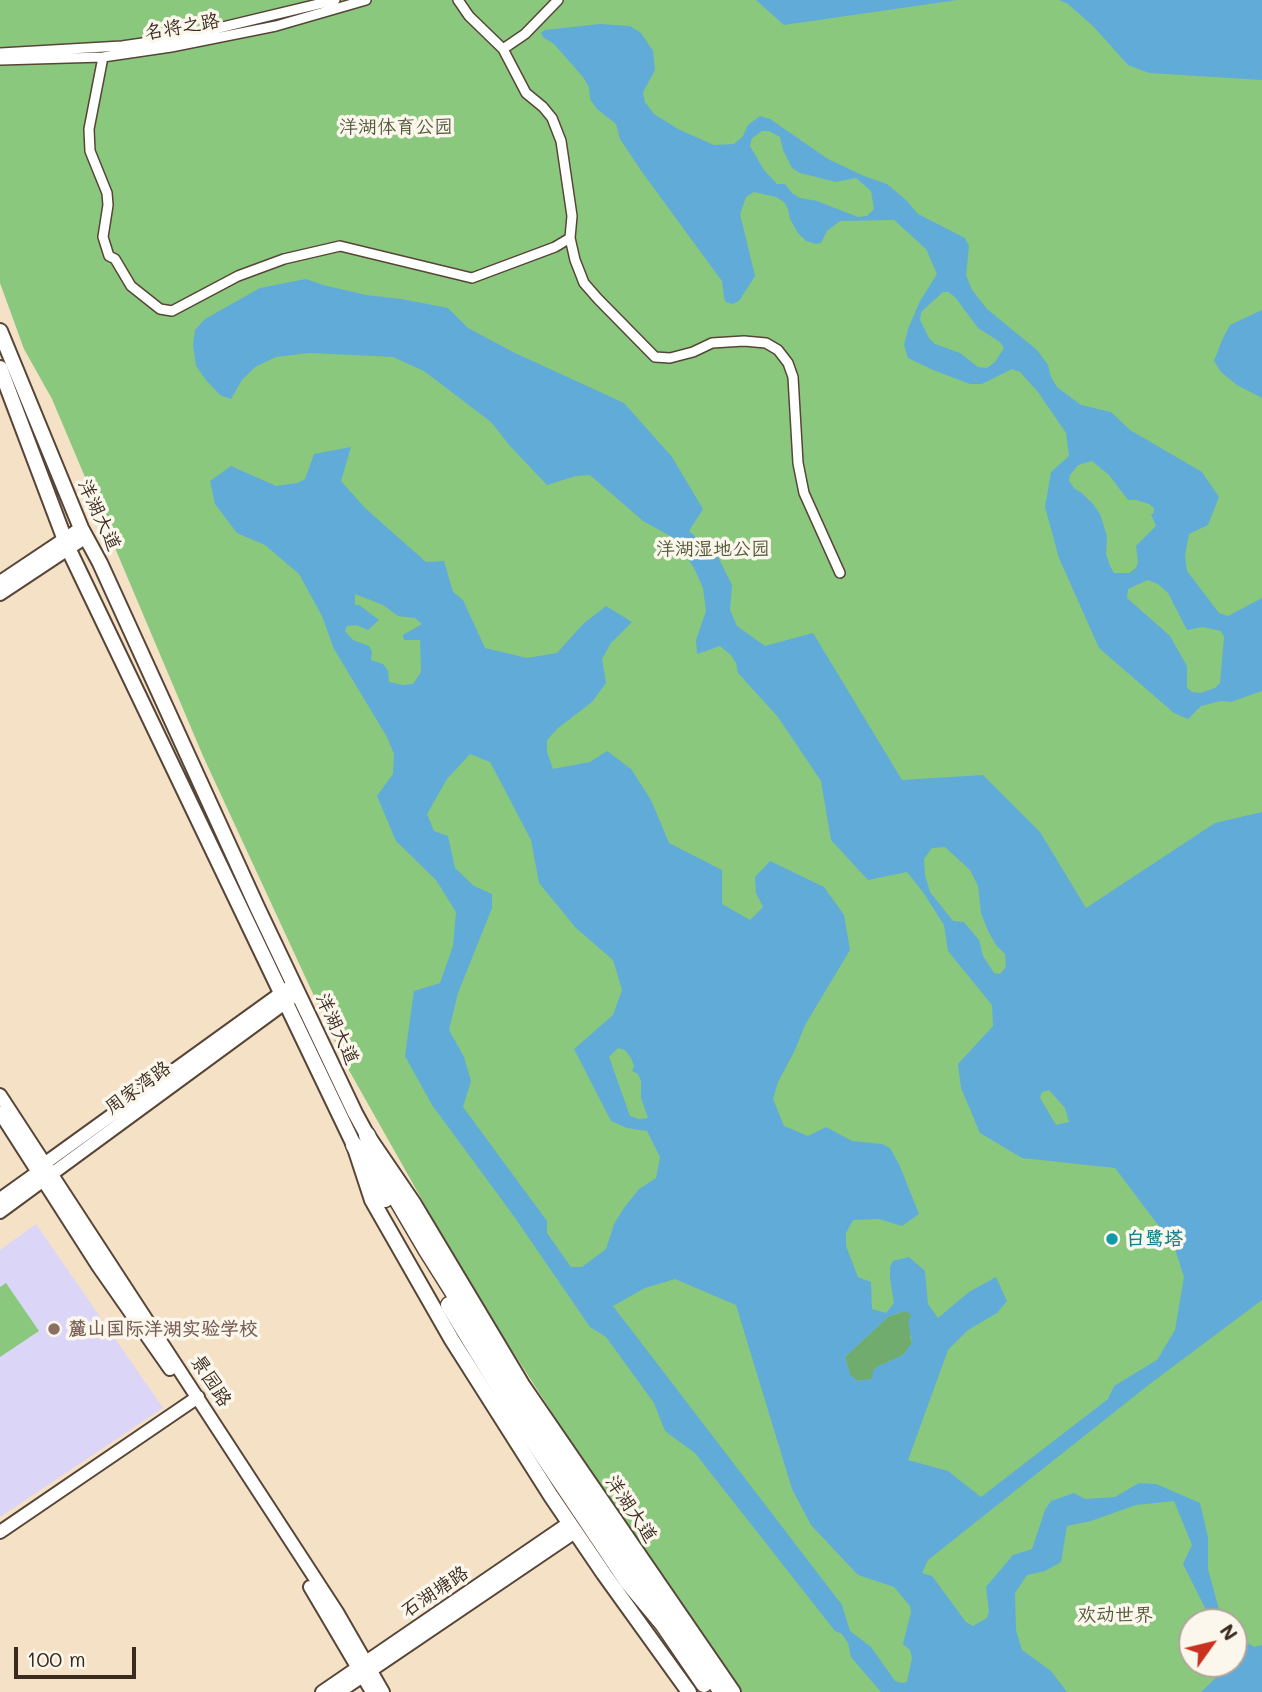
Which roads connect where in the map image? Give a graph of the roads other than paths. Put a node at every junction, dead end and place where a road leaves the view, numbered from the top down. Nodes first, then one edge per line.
1 (335, 0) edge
2 (366, 0) edge
3 (458, 0) edge
4 (558, 0) edge
5 (503, 49) junction
6 (0, 53) edge
7 (103, 57) junction
8 (0, 61) edge
9 (570, 239) junction
10 (0, 331) edge
11 (0, 368) edge
12 (84, 532) junction
13 (66, 544) junction
14 (841, 573) dead end
15 (0, 582) edge
16 (0, 594) edge
17 (290, 993) junction
18 (0, 1095) edge
19 (0, 1112) edge
20 (361, 1140) junction
21 (44, 1173) junction
22 (0, 1199) edge
23 (0, 1212) edge
24 (422, 1252) junction
25 (193, 1397) junction
26 (0, 1524) edge
27 (572, 1528) junction
28 (0, 1532) edge
29 (364, 1669) junction
30 (322, 1692) edge
31 (339, 1692) edge
32 (372, 1692) edge
33 (383, 1692) edge
34 (689, 1692) edge
35 (709, 1692) edge
36 (722, 1692) edge
37 (733, 1692) edge

1 - 6 street, 名将之路
2 - 7 street, 名将之路
3 - 5 street
4 - 5 street
5 - 9 street
7 - 8 street, 名将之路
7 - 9 street
9 - 14 street
10 - 12 main road, 洋湖大道
11 - 13 main road, 洋湖大道
12 - 13 main road
12 - 17 main road, 洋湖大道
13 - 15 main road
13 - 16 main road
13 - 17 main road, 洋湖大道
17 - 20 main road, 洋湖大道
17 - 21 main road, 周家湾路
18 - 21 main road, 景园路
19 - 21 main road, 景园路
20 - 24 highway
20 - 27 main road, 洋湖大道
20 - 37 main road, 洋湖大道
21 - 22 main road, 周家湾路
21 - 23 main road, 周家湾路
21 - 25 main road, 景园路
24 - 35 highway
24 - 36 highway
25 - 26 main road
25 - 28 main road
25 - 29 main road, 景园路
27 - 29 main road, 石湖塘路
27 - 34 main road, 洋湖大道
29 - 30 main road, 石湖塘路
29 - 31 main road, 石湖塘路
29 - 32 main road, 景园路
29 - 33 main road, 景园路

